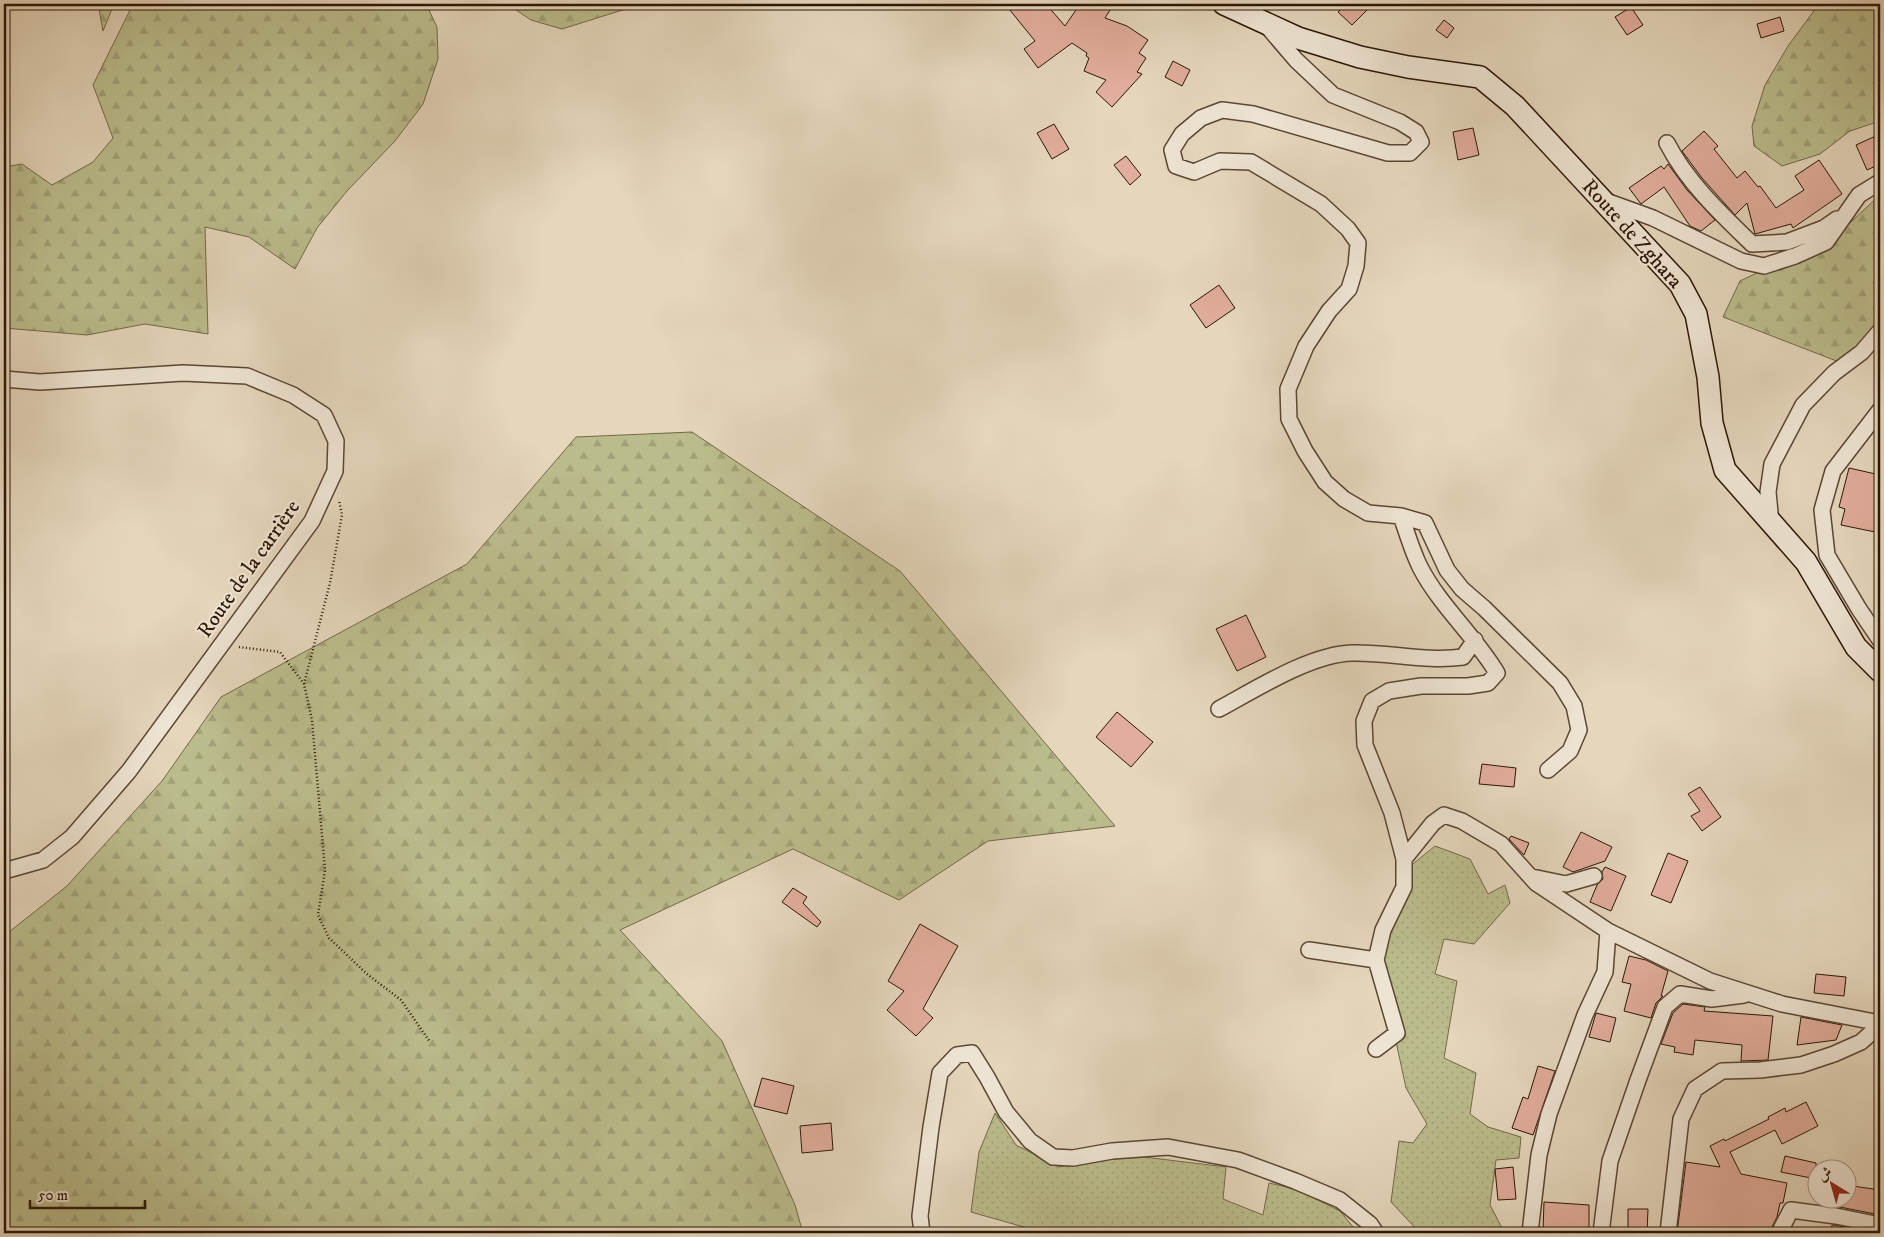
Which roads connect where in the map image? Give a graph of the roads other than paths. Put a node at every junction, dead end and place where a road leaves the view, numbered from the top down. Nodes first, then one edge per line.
1 (1224, 4) edge
2 (1264, 23) junction
3 (1667, 143) dead end
4 (1880, 182) edge
5 (1602, 200) junction
6 (1843, 215) junction
7 (1880, 331) edge
8 (4, 379) edge
9 (1880, 410) edge
10 (1401, 516) junction
11 (1771, 523) junction
12 (1879, 635) edge
13 (1475, 640) junction
14 (1880, 671) edge
15 (1219, 709) dead end
16 (1548, 770) dead end
17 (1404, 859) junction
18 (4, 871) edge
19 (1594, 876) dead end
20 (1530, 877) junction
21 (1608, 931) junction
22 (1309, 950) dead end
23 (1376, 960) junction
24 (1750, 994) junction
25 (1880, 1024) edge
26 (1376, 1049) dead end
27 (1880, 1225) edge
28 (922, 1233) edge
29 (1376, 1233) edge
30 (1530, 1233) edge
31 (1601, 1233) edge
32 (1668, 1233) edge
33 (1779, 1233) edge

1 - 2 street, Route de Zghara
2 - 5 street, Route de Zghara
2 - 10 street
3 - 6 street
4 - 6 street
5 - 6 street
5 - 11 street, Route de Zghara
7 - 11 street
8 - 18 street, Route de la carrière
9 - 12 street
10 - 13 street
10 - 16 street
11 - 14 street, Route de Zghara
13 - 15 street
13 - 17 street
17 - 20 street
17 - 23 street
19 - 20 street
20 - 21 street
21 - 24 street
21 - 30 street
22 - 23 street
23 - 26 street
24 - 25 street
24 - 31 street
25 - 32 street
27 - 33 street
28 - 29 street

